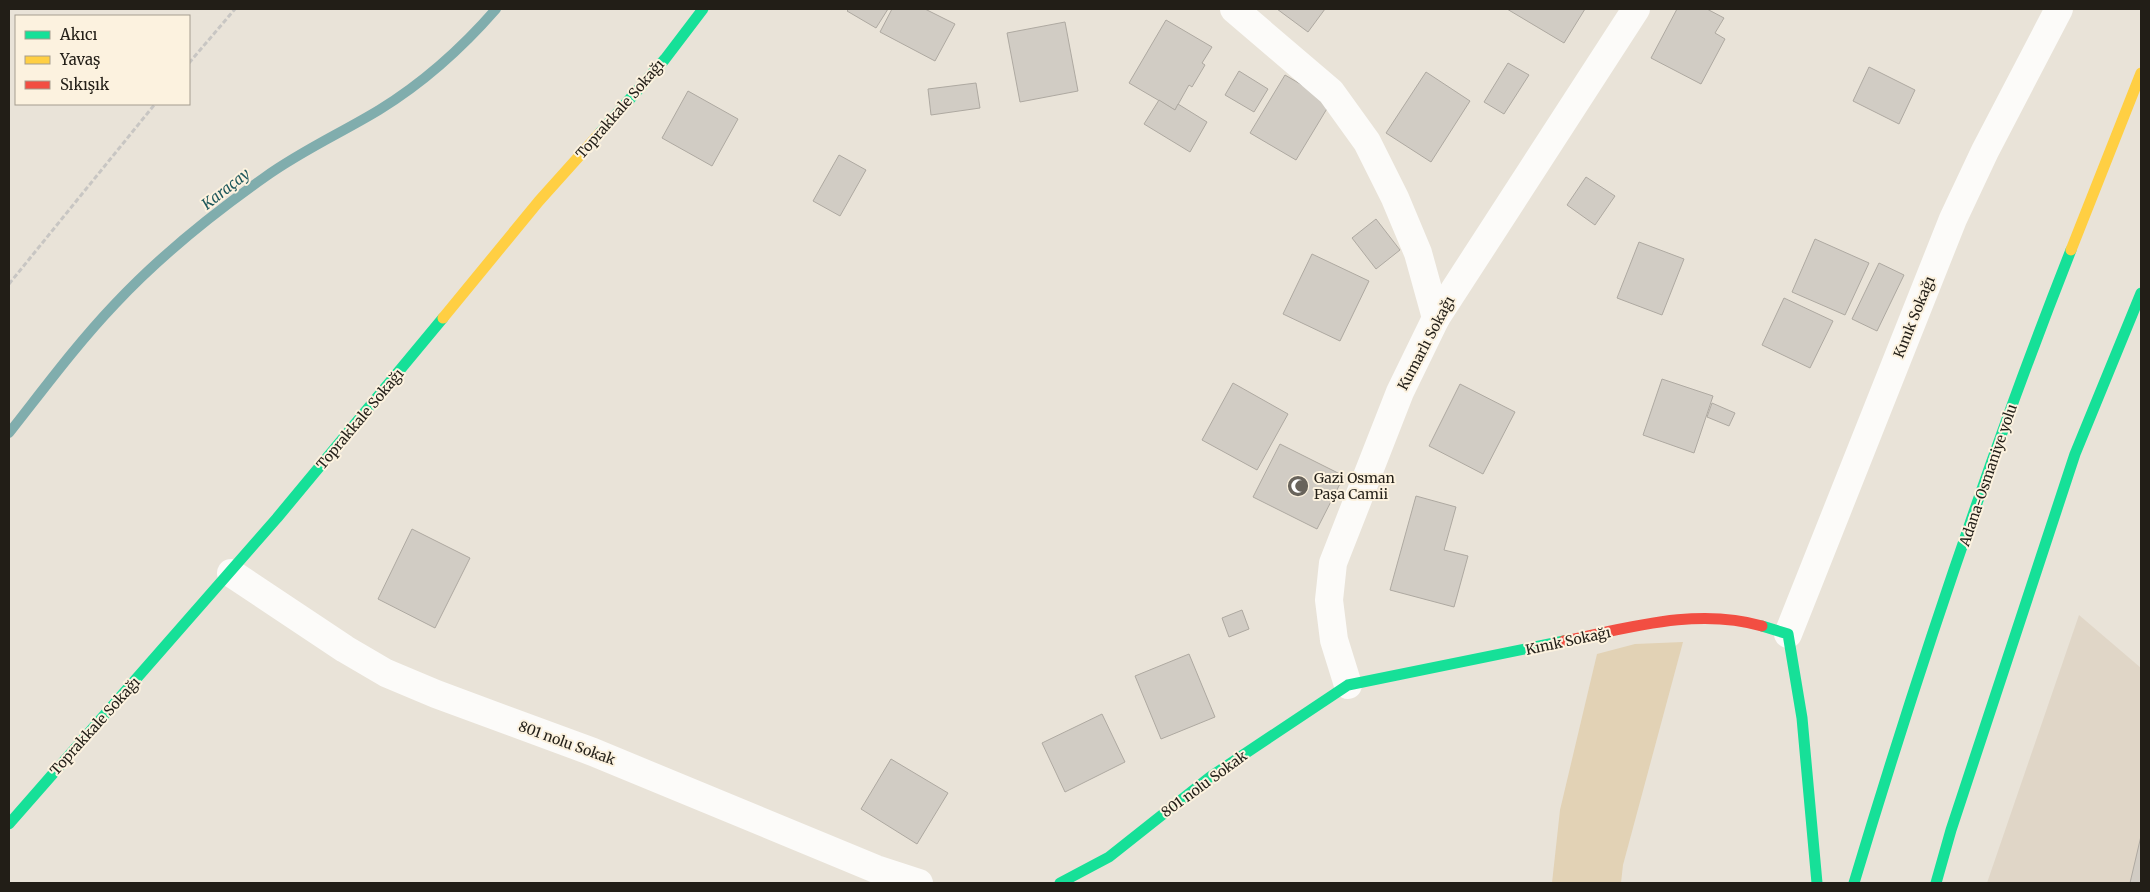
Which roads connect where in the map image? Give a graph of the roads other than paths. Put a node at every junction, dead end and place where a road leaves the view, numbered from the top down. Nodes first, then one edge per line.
1 (703, 9) edge
2 (1234, 9) edge
3 (1636, 9) edge
4 (2059, 9) edge
5 (2141, 73) edge
6 (2141, 293) edge
7 (1436, 318) junction
8 (231, 573) junction
9 (1788, 634) junction
10 (1348, 685) junction
11 (9, 824) edge
12 (919, 883) edge
13 (1060, 883) edge
14 (1817, 883) edge
15 (1854, 883) edge
16 (1936, 883) edge

1 - 8 main road, Toprakkale Sokağı
2 - 7 street
3 - 7 street, Kumarlı Sokağı
4 - 9 street, Kınık Sokağı
5 - 15 main road, Adana-Osmaniye yolu
6 - 16 main road
7 - 10 street, Kumarlı Sokağı
8 - 11 main road, Toprakkale Sokağı
8 - 12 street, 801 nolu Sokak
9 - 10 main road, Kınık Sokağı
9 - 14 main road
10 - 13 main road, 801 nolu Sokak

